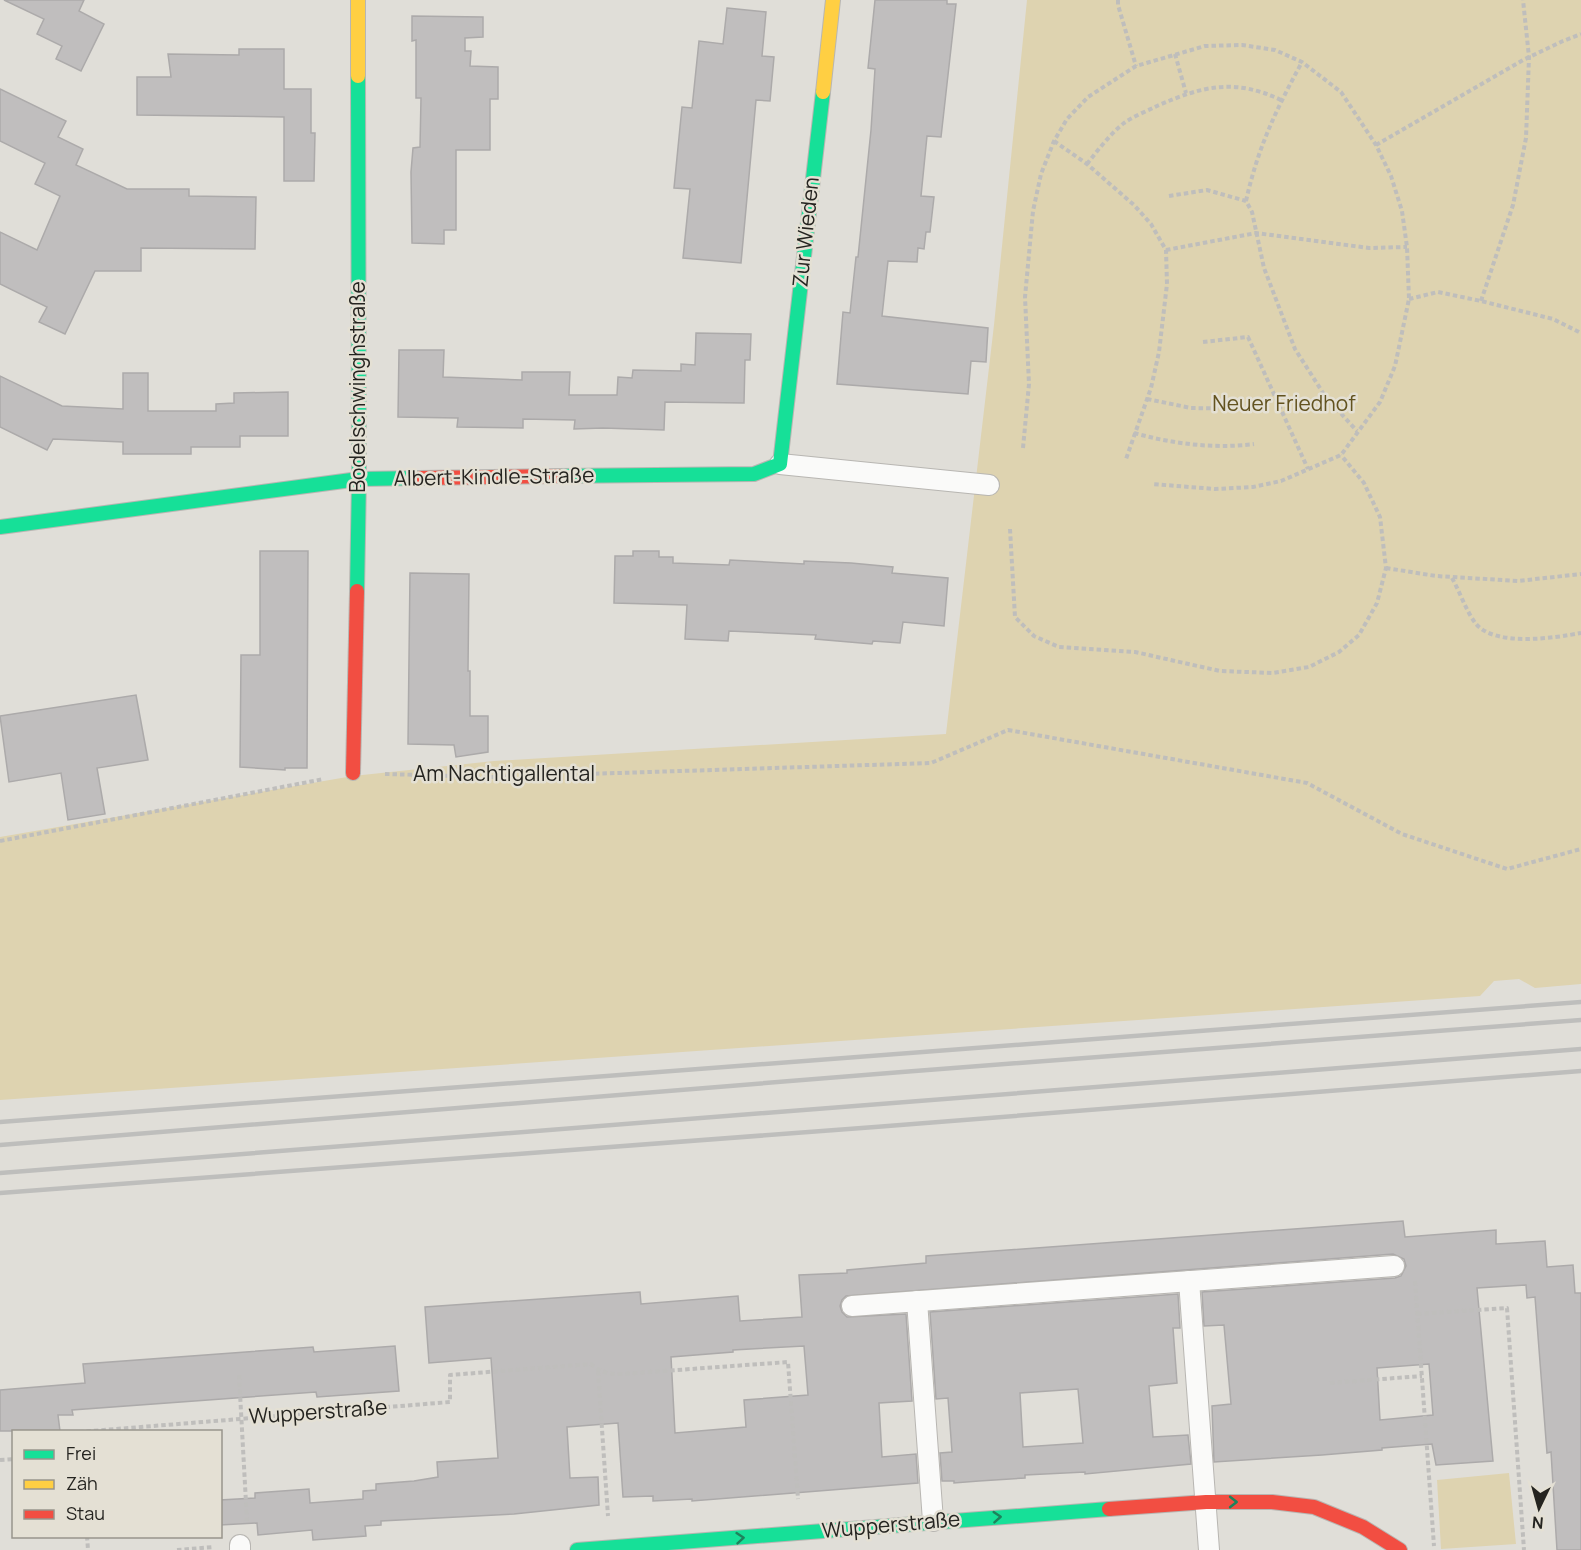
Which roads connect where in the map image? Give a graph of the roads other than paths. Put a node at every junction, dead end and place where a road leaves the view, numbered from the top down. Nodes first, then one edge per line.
1 (358, 0) edge
2 (833, 0) edge
3 (780, 464) junction
4 (359, 479) junction
5 (989, 485) dead end
6 (0, 527) edge
7 (352, 773) road end
8 (1394, 1266) road end
9 (1189, 1281) junction
10 (917, 1301) junction
11 (852, 1306) dead end
12 (1206, 1502) junction
13 (933, 1521) junction
14 (577, 1550) edge
15 (1209, 1550) edge
16 (1400, 1550) edge

1 - 4 street, Bodelschwinghstraße
2 - 3 street, Zur Wieden
3 - 4 street, Albert-Kindle-Straße
3 - 5 lane, Albert-Kindle-Straße
4 - 6 street, Albert-Kindle-Straße
4 - 7 street, Bodelschwinghstraße
8 - 9 lane
9 - 10 lane
9 - 12 lane
10 - 11 lane
10 - 13 lane
13 -> 12 street, Wupperstraße
12 - 15 lane
12 -> 16 street, Wupperstraße
14 -> 13 street, Wupperstraße

